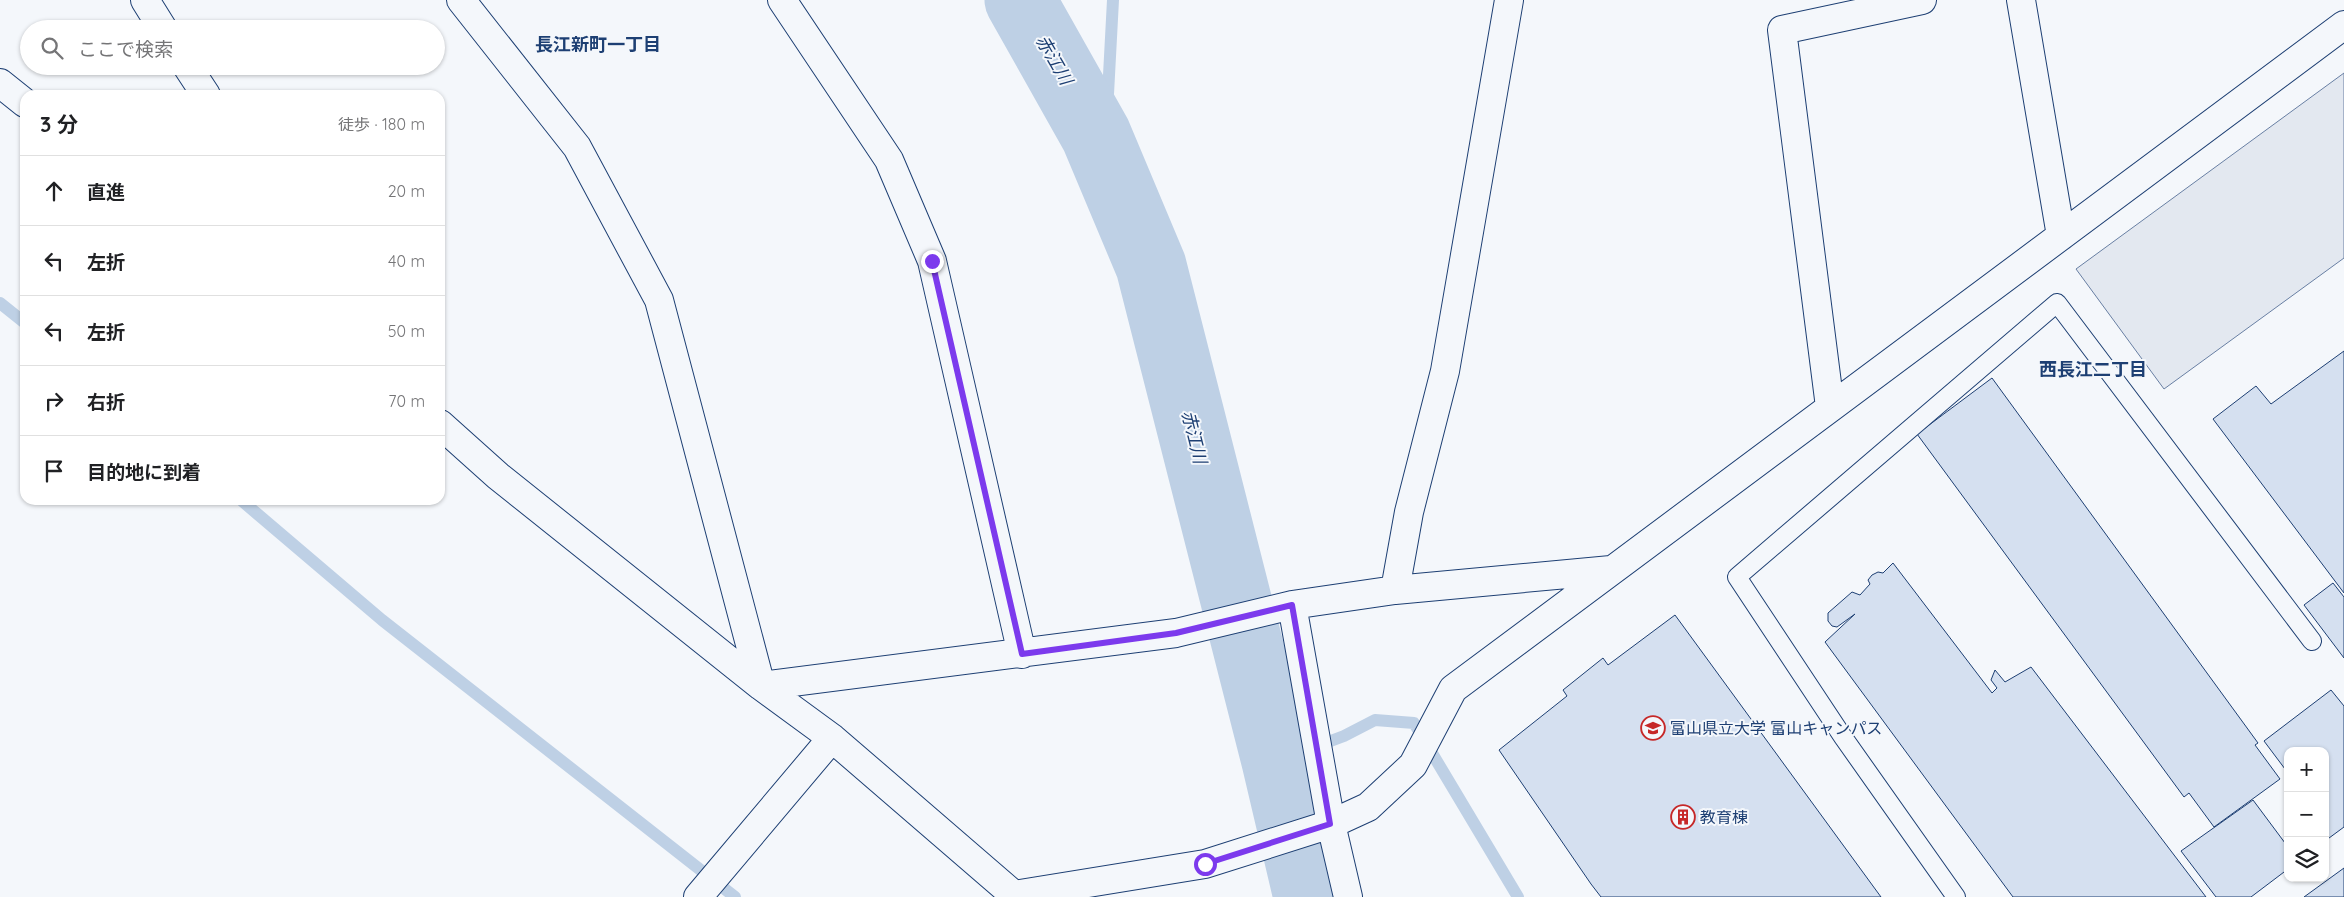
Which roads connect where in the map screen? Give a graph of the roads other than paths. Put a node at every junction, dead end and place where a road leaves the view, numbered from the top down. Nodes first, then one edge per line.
1 (145, 0) edge
2 (460, 0) edge
3 (782, 0) edge
4 (1509, 0) edge
5 (1922, 0) edge
6 (2021, 0) edge
7 (157, 20) edge
8 (2344, 26) edge
9 (193, 75) edge
10 (0, 83) edge
11 (203, 90) edge
12 (20, 98) edge
13 (2061, 236) junction
14 (1830, 407) junction
15 (445, 428) edge
16 (1611, 570) junction
17 (1395, 590) junction
18 (1292, 605) junction
19 (2312, 641) dead end
20 (1022, 654) junction
21 (761, 686) junction
22 (832, 738) junction
23 (1330, 824) junction
24 (698, 897) edge
25 (1348, 897) edge
26 (1956, 897) edge

1 - 7 street
2 - 21 street
3 - 20 street
4 - 17 street
5 - 14 street
6 - 13 street
8 - 13 street
9 - 11 street
10 - 12 street
13 - 14 street
14 - 16 street
15 - 21 street
16 - 17 street
16 - 23 street
17 - 18 street
18 - 20 street
18 - 23 street
19 - 26 lane
20 - 21 street
21 - 22 street
22 - 23 street
22 - 24 street
23 - 25 street

